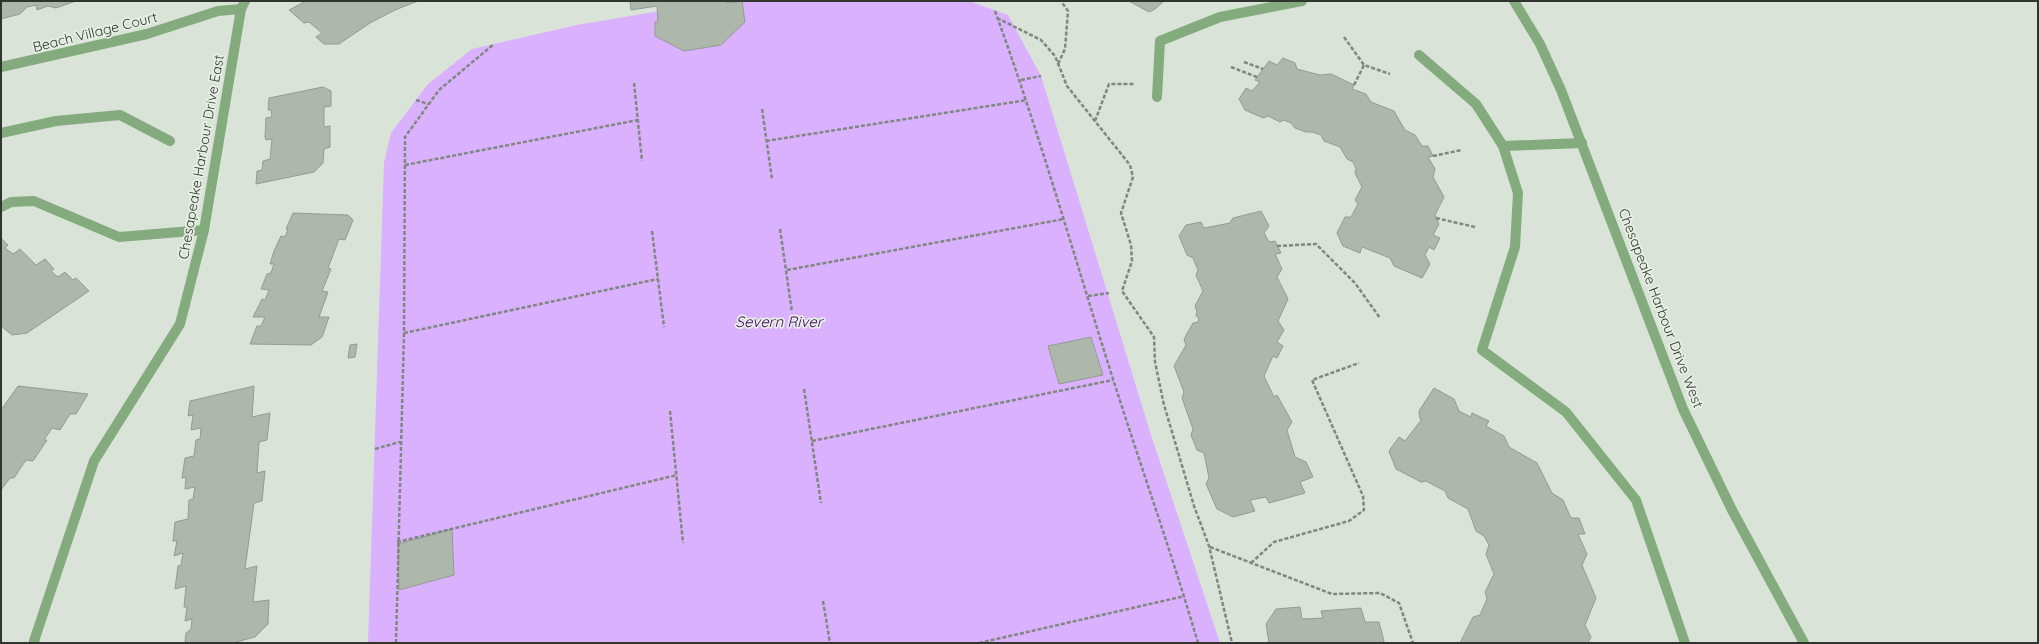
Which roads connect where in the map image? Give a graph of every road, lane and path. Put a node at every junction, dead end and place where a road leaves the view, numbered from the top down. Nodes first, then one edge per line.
1 (1061, 1) edge
2 (1302, 1) edge
3 (1514, 1) edge
4 (243, 5) edge
5 (995, 11) dead end
6 (998, 18) junction
7 (1344, 37) dead end
8 (494, 44) dead end
9 (1420, 55) dead end
10 (1244, 62) dead end
11 (1058, 64) junction
12 (1364, 65) junction
13 (1, 67) edge
14 (1231, 67) dead end
15 (1263, 69) dead end
16 (1390, 74) dead end
17 (1041, 76) dead end
18 (1257, 77) dead end
19 (1021, 80) junction
20 (634, 83) dead end
21 (1158, 84) junction
22 (1354, 85) dead end
23 (1157, 97) dead end
24 (416, 100) dead end
25 (1027, 100) junction
26 (428, 104) junction
27 (762, 108) dead end
28 (638, 120) junction
29 (1095, 121) junction
30 (1, 133) edge
31 (170, 141) dead end
32 (766, 141) junction
33 (1582, 143) junction
34 (1503, 146) junction
35 (1462, 150) dead end
36 (1433, 156) dead end
37 (642, 161) dead end
38 (404, 165) junction
39 (772, 179) dead end
40 (1, 207) edge
41 (1436, 218) dead end
42 (1064, 219) junction
43 (1475, 227) dead end
44 (780, 229) dead end
45 (204, 230) junction
46 (652, 231) dead end
47 (1277, 246) dead end
48 (787, 270) junction
49 (658, 279) junction
50 (1109, 294) dead end
51 (1088, 296) junction
52 (792, 312) dead end
53 (1380, 318) dead end
54 (664, 327) dead end
55 (404, 333) junction
56 (1359, 362) dead end
57 (1113, 380) junction
58 (804, 389) dead end
59 (670, 410) dead end
60 (812, 441) junction
61 (400, 442) junction
62 (376, 449) dead end
63 (677, 475) junction
64 (821, 503) dead end
65 (397, 542) junction
66 (683, 543) dead end
67 (1209, 546) junction
68 (1251, 563) junction
69 (1185, 596) junction
70 (823, 601) dead end
71 (35, 643) edge
72 (396, 643) edge
73 (830, 643) edge
74 (979, 643) edge
75 (1198, 643) edge
76 (1232, 643) edge
77 (1413, 643) edge
78 (1685, 643) edge
79 (1804, 643) edge

1 - 11 path
2 - 21 street
3 - 33 street, Chesapeake Harbour Drive West
4 - 13 street, Beach Village Court
4 - 45 street, Chesapeake Harbour Drive East
5 - 6 path
6 - 11 path
6 - 19 path
7 - 12 path
8 - 26 path
9 - 34 street
10 - 15 path
11 - 29 path
12 - 16 path
12 - 22 path
14 - 18 path
17 - 19 path
19 - 25 path
20 - 28 path
21 - 23 street
21 - 29 path
24 - 26 path
25 - 32 path
25 - 42 path
26 - 38 path
27 - 32 path
28 - 37 path
28 - 38 path
29 - 67 path
30 - 31 street
32 - 39 path
33 - 34 street
33 - 79 street, Chesapeake Harbour Drive West
34 - 78 street
35 - 36 path
38 - 55 path
40 - 45 street
41 - 43 path
42 - 48 path
42 - 51 path
44 - 48 path
45 - 71 street, Chesapeake Harbour Drive East
46 - 49 path
47 - 53 path
48 - 52 path
49 - 54 path
49 - 55 path
50 - 51 path
51 - 57 path
55 - 61 path
56 - 68 path
57 - 60 path
57 - 69 path
58 - 60 path
59 - 63 path
60 - 64 path
61 - 62 path
61 - 65 path
63 - 65 path
63 - 66 path
65 - 72 path
67 - 68 path
67 - 76 path
68 - 77 path
69 - 74 path
69 - 75 path
70 - 73 path

